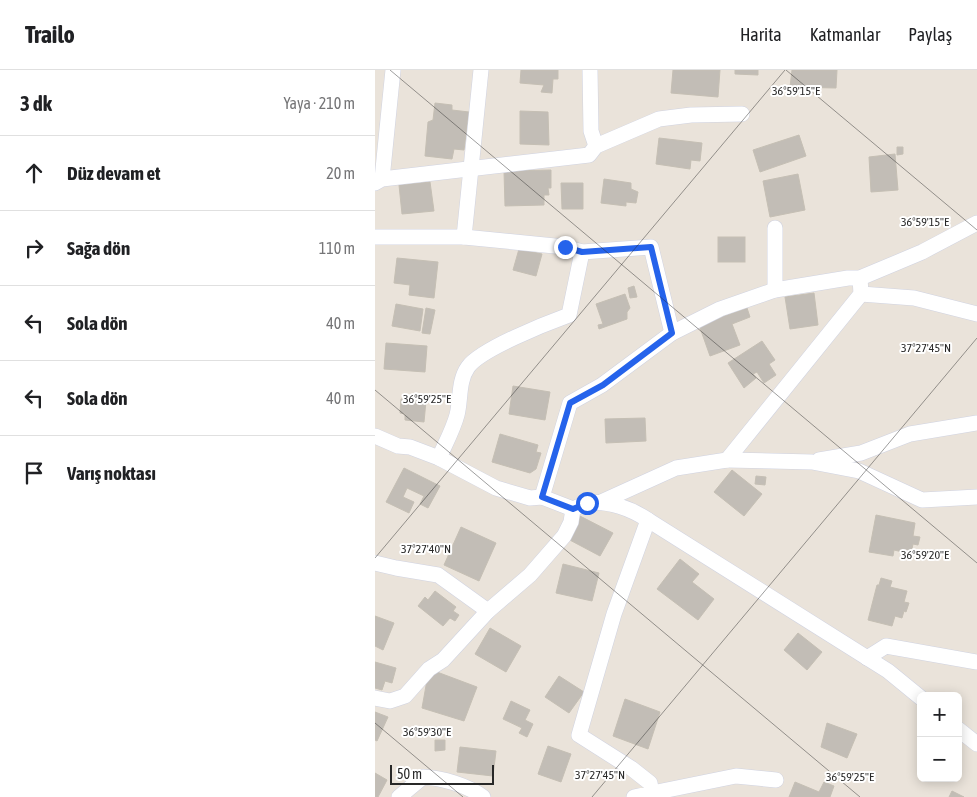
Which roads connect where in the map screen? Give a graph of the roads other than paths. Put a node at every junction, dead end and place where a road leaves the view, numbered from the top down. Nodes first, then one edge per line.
1 (393, 70) edge
2 (481, 70) edge
3 (590, 70) edge
4 (742, 114) dead end
5 (596, 146) junction
6 (472, 168) junction
7 (378, 181) edge
8 (977, 223) edge
9 (775, 228) dead end
10 (375, 237) edge
11 (464, 237) junction
12 (582, 252) junction
13 (860, 278) junction
14 (775, 290) junction
15 (861, 294) junction
16 (977, 314) edge
17 (672, 333) junction
18 (977, 423) edge
19 (375, 436) edge
20 (439, 458) junction
21 (727, 460) junction
22 (812, 462) junction
23 (542, 497) junction
24 (977, 497) edge
25 (601, 502) junction
26 (573, 509) junction
27 (648, 520) junction
28 (375, 562) edge
29 (488, 611) junction
30 (867, 658) junction
31 (977, 662) edge
32 (917, 695) edge
33 (375, 698) edge
34 (962, 732) edge
35 (977, 744) edge
36 (776, 780) dead end
37 (701, 783) junction
38 (652, 793) junction
39 (399, 797) edge
40 (483, 797) edge
41 (634, 797) edge
42 (708, 797) edge

1 - 7 street
2 - 6 street
3 - 5 street
4 - 5 street
5 - 6 street
6 - 7 street
6 - 11 street
8 - 13 street
9 - 14 street
10 - 11 street
11 - 12 street
12 - 17 street
12 - 20 street
13 - 14 street
13 - 15 street
14 - 17 street
15 - 16 street
15 - 21 street
17 - 23 street
18 - 22 street
19 - 20 street
20 - 23 street
21 - 22 street
21 - 25 street
22 - 24 street
23 - 26 street
25 - 26 street
25 - 27 street
26 - 29 street
27 - 30 street
27 - 38 street
28 - 29 street
29 - 33 street
30 - 31 street
30 - 32 street
34 - 35 street
36 - 37 street
37 - 38 street
37 - 42 street
38 - 41 street
39 - 40 street

